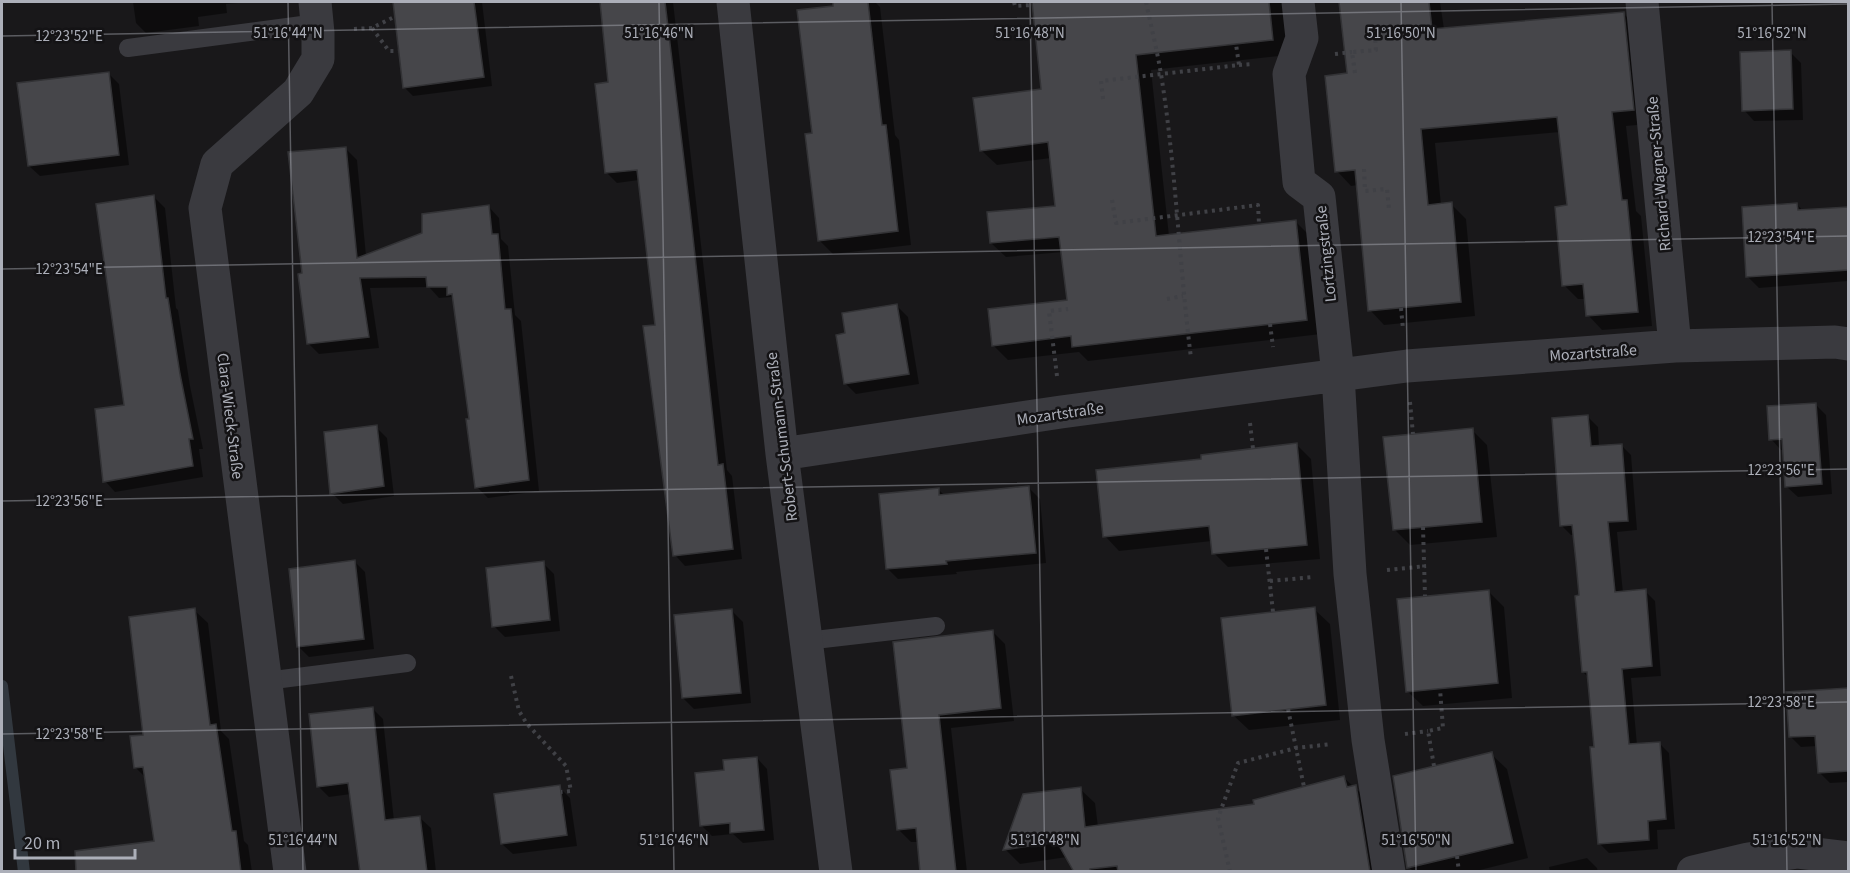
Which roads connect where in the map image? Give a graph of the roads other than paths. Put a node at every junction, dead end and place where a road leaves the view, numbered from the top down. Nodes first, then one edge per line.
1 (733, 2) edge
2 (1298, 2) edge
3 (1642, 2) edge
4 (316, 12) edge
5 (128, 48) dead end
6 (1848, 344) edge
7 (1675, 346) junction
8 (1338, 375) junction
9 (782, 454) junction
10 (936, 626) dead end
11 (806, 641) junction
12 (407, 663) dead end
13 (266, 681) junction
14 (1848, 858) edge
15 (290, 872) edge
16 (836, 872) edge
17 (1389, 872) edge
18 (1693, 872) edge

1 - 9 street, Robert-Schumann-Straße
2 - 8 street, Lortzingstraße
3 - 7 street, Richard-Wagner-Straße
4 - 5 lane
4 - 13 street, Clara-Wieck-Straße
6 - 7 street, Mozartstraße
7 - 8 street, Mozartstraße
8 - 9 street, Mozartstraße
8 - 17 street
9 - 11 street, Robert-Schumann-Straße
10 - 11 lane
11 - 16 street, Robert-Schumann-Straße
12 - 13 lane
13 - 15 street, Clara-Wieck-Straße
14 - 18 street

